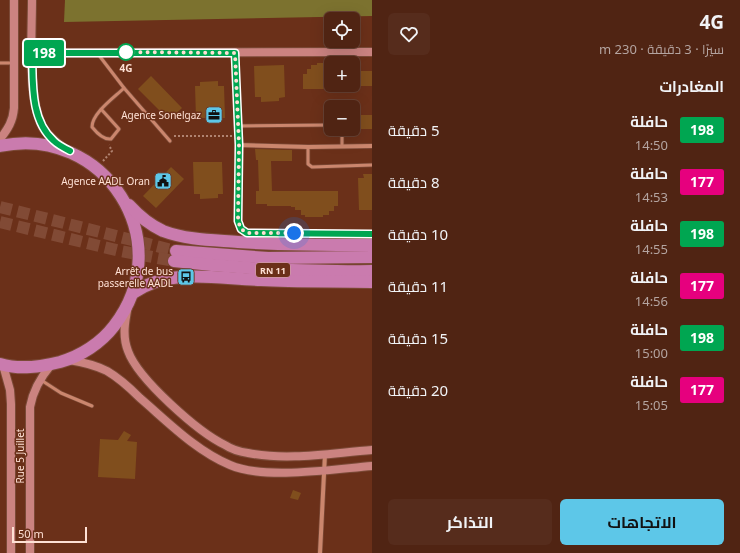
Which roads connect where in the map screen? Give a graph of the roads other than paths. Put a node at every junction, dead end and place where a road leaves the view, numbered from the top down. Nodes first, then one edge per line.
1 (14, 0) edge
2 (32, 0) edge
3 (97, 52) junction
4 (372, 52) edge
5 (32, 53) junction
6 (235, 53) junction
7 (0, 63) edge
8 (15, 63) junction
9 (124, 88) junction
10 (101, 109) junction
11 (324, 125) edge
12 (238, 126) junction
13 (342, 136) edge
14 (0, 139) edge
15 (170, 141) road end
16 (239, 145) junction
17 (0, 146) edge
18 (342, 146) junction
19 (372, 146) edge
20 (308, 147) junction
21 (70, 151) junction
22 (372, 165) edge
23 (124, 199) junction
24 (372, 234) edge
25 (372, 245) edge
26 (372, 257) edge
27 (372, 271) edge
28 (372, 282) edge
29 (131, 298) junction
30 (69, 360) junction
31 (2, 365) edge
32 (51, 365) junction
33 (39, 378) junction
34 (92, 406) dead end
35 (372, 450) edge
36 (325, 454) junction
37 (372, 466) edge
38 (325, 470) junction
39 (11, 553) edge
40 (30, 553) edge
41 (320, 553) edge

1 - 8 main road
2 - 5 main road
3 - 5 main road
3 - 6 main road
3 - 9 lane
4 - 6 main road
5 - 21 main road
6 - 12 street
7 - 8 lane
8 - 14 main road
9 - 10 lane
9 - 15 lane
10 - 10 lane
11 - 12 lane
12 - 16 street
13 - 18 lane
16 - 20 street
16 - 24 street
17 - 21 highway
18 - 19 street
18 - 20 street
20 - 22 lane
21 - 23 highway
23 - 25 highway
23 - 29 highway
26 - 27 highway, RN 11
28 - 29 highway
29 - 30 highway
29 - 36 main road
30 - 32 highway
30 - 38 main road
31 - 32 highway
31 - 39 main road, Rue 5 Juillet
32 - 33 main road, Rue 5 Juillet
33 - 34 lane
33 - 40 main road, Rue 5 Juillet
35 - 36 main road
36 - 38 street
37 - 38 main road
38 - 41 street

